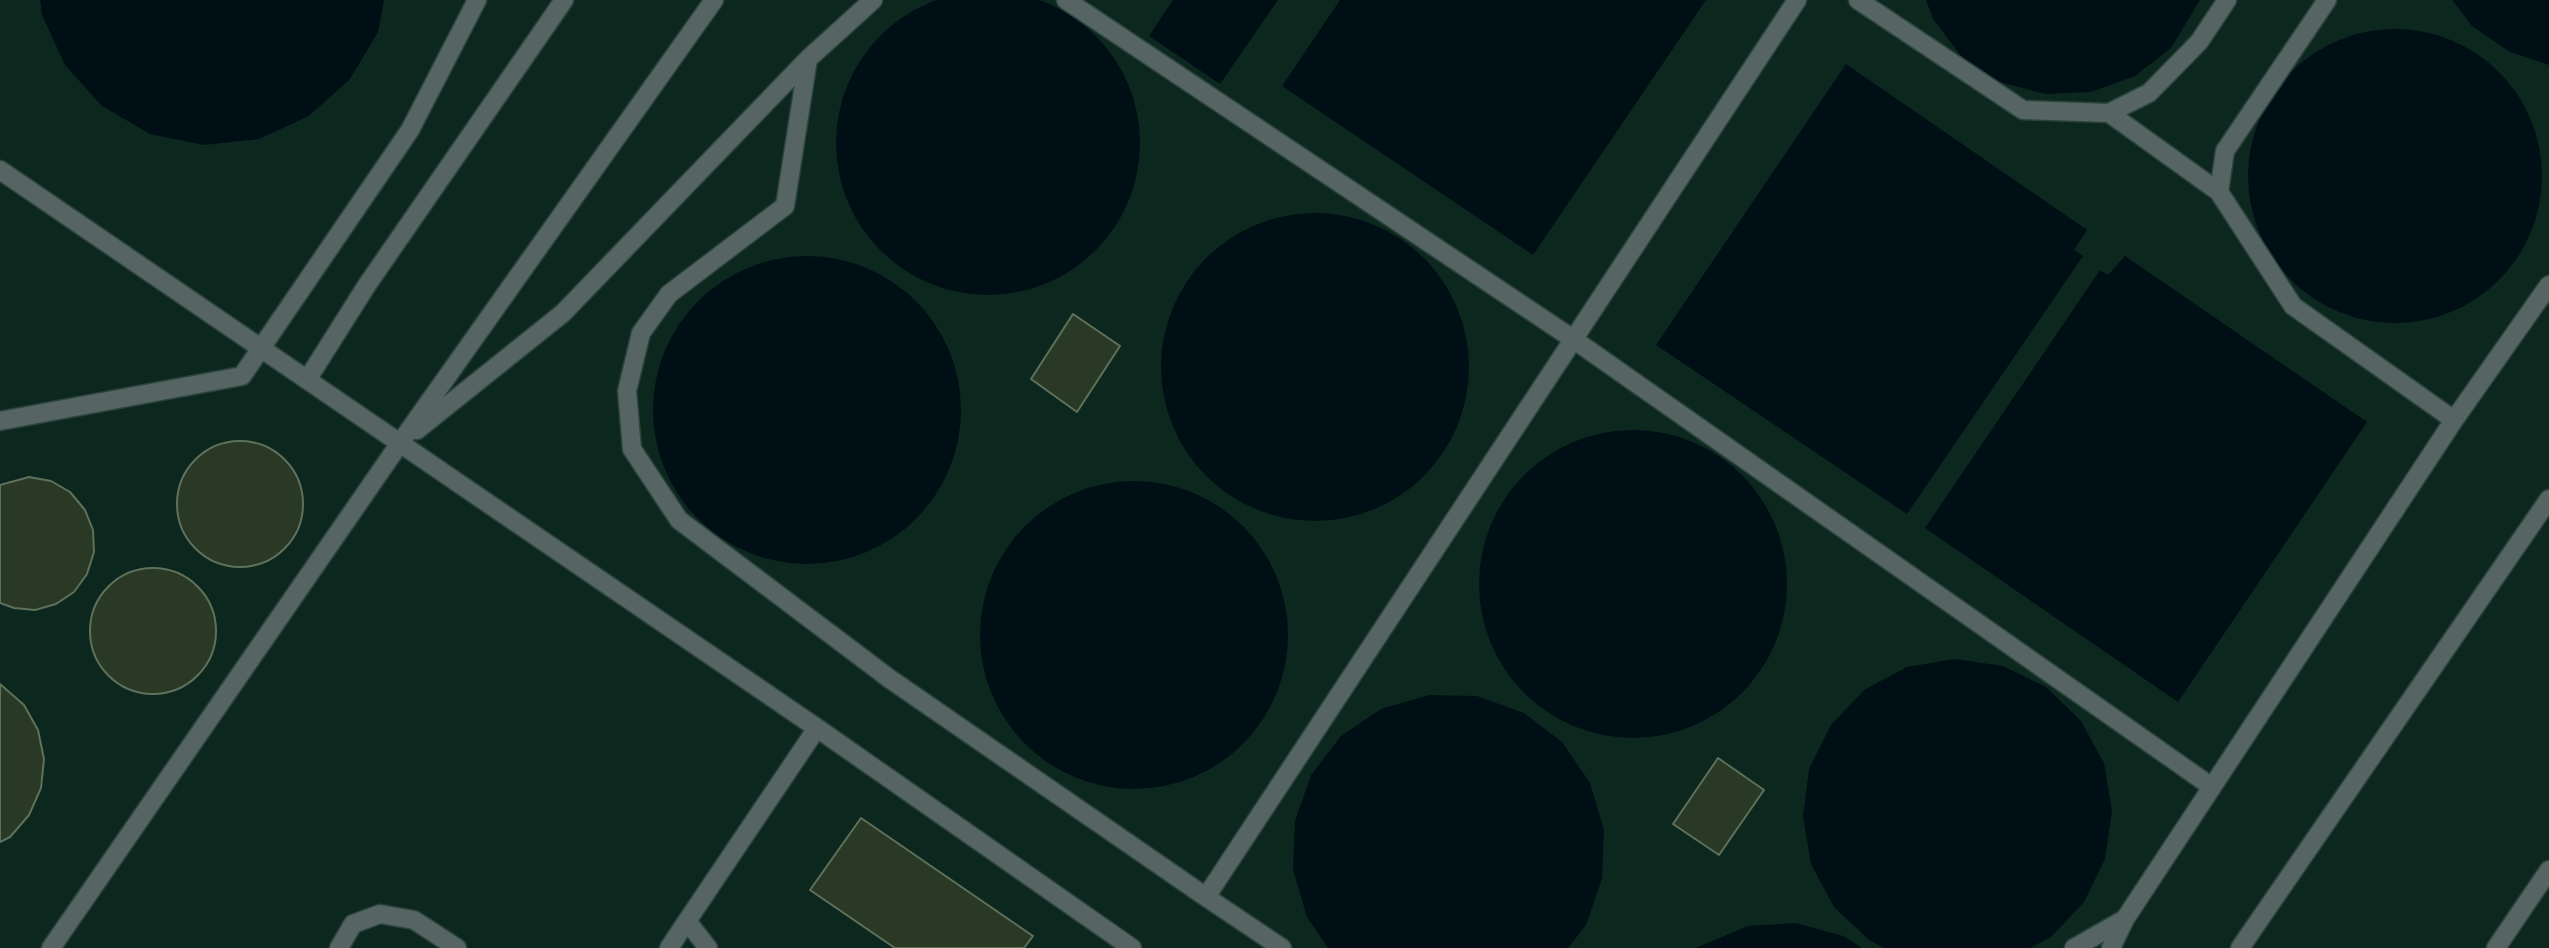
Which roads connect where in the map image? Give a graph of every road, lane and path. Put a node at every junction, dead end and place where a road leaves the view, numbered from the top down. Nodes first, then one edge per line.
1 (477, 0) edge
2 (564, 0) edge
3 (714, 0) edge
4 (873, 0) edge
5 (1066, 0) edge
6 (1797, 0) edge
7 (1858, 0) edge
8 (2227, 0) edge
9 (2327, 0) edge
10 (808, 59) junction
11 (2109, 113) junction
12 (0, 170) edge
13 (2220, 191) junction
14 (2549, 285) edge
15 (1573, 339) junction
16 (262, 349) junction
17 (307, 380) junction
18 (2454, 420) junction
19 (0, 421) edge
20 (400, 443) junction
21 (2549, 499) edge
22 (817, 728) junction
23 (2212, 787) junction
24 (2549, 870) edge
25 (1206, 897) junction
26 (2125, 919) junction
27 (687, 921) junction
28 (51, 948) edge
29 (339, 948) edge
30 (457, 948) edge
31 (669, 948) edge
32 (708, 948) edge
33 (1132, 948) edge
34 (1282, 948) edge
35 (2074, 948) edge
36 (2111, 948) edge
37 (2240, 948) edge
38 (2496, 948) edge

1 - 16 lane
2 - 17 lane
3 - 20 lane
4 - 10 lane
5 - 15 lane
6 - 15 lane
7 - 11 lane
8 - 11 lane
9 - 13 lane
10 - 20 lane
10 - 25 lane
11 - 13 lane
12 - 16 lane
13 - 18 lane
14 - 18 lane
15 - 23 lane
15 - 25 lane
16 - 17 lane
16 - 19 lane
17 - 20 lane
18 - 23 lane
20 - 22 lane
20 - 28 lane
21 - 37 lane
22 - 27 lane
22 - 33 lane
23 - 26 lane
24 - 38 lane
25 - 34 lane
26 - 35 lane
26 - 36 lane
27 - 31 lane
27 - 32 lane
29 - 30 lane

